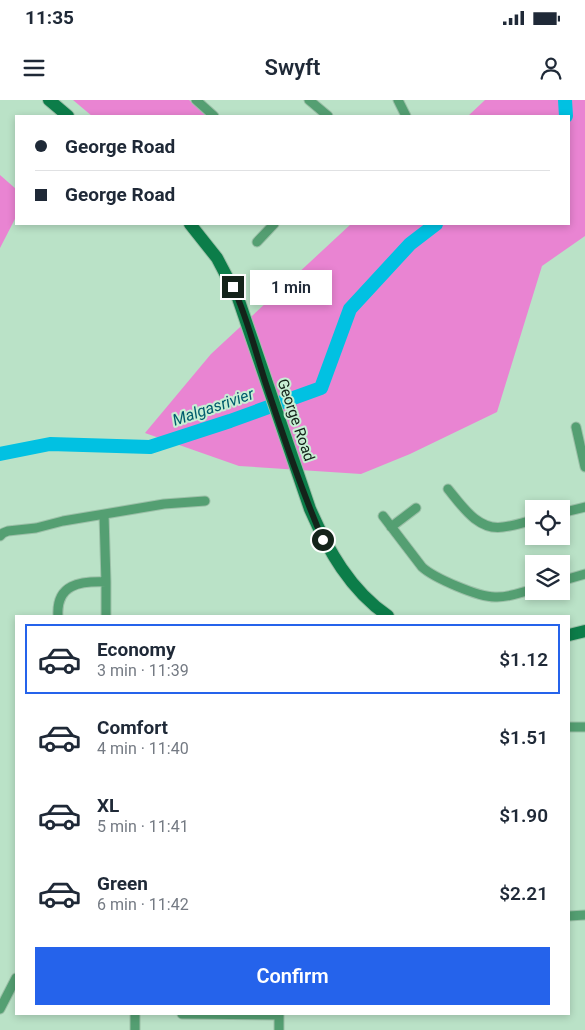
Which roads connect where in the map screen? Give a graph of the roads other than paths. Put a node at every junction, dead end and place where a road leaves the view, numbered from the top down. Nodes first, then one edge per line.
1 (49, 100) edge
2 (196, 100) edge
3 (309, 100) edge
4 (398, 100) edge
5 (67, 115) edge
6 (213, 115) edge
7 (327, 115) edge
8 (406, 115) edge
9 (191, 225) edge
10 (273, 225) edge
11 (257, 242) dead end
12 (580, 430) edge
13 (585, 467) edge
14 (448, 489) dead end
15 (205, 501) dead end
16 (585, 507) edge
17 (416, 508) dead end
18 (570, 511) edge
19 (104, 515) junction
20 (383, 516) dead end
21 (525, 522) edge
22 (391, 527) junction
23 (0, 536) edge
24 (585, 574) edge
25 (570, 578) edge
26 (106, 582) junction
27 (525, 590) edge
28 (106, 614) edge
29 (58, 615) edge
30 (387, 615) edge
31 (585, 631) edge
32 (570, 635) edge
33 (570, 727) edge
34 (585, 727) edge
35 (570, 916) edge
36 (585, 916) edge
37 (15, 980) edge
38 (0, 1009) edge
39 (135, 1015) edge
40 (279, 1015) edge
41 (135, 1030) edge
42 (279, 1030) edge

1 - 5 main road
2 - 6 street
3 - 7 street
4 - 8 street
9 - 30 main road, George Road
10 - 11 street
12 - 13 street
14 - 21 street
15 - 19 street
16 - 18 street
17 - 22 street
19 - 23 street
19 - 26 street
20 - 22 street
22 - 27 street
24 - 25 street
26 - 28 street
26 - 29 street
31 - 32 main road
33 - 34 street
35 - 36 street
37 - 38 street
39 - 41 street
40 - 42 street

